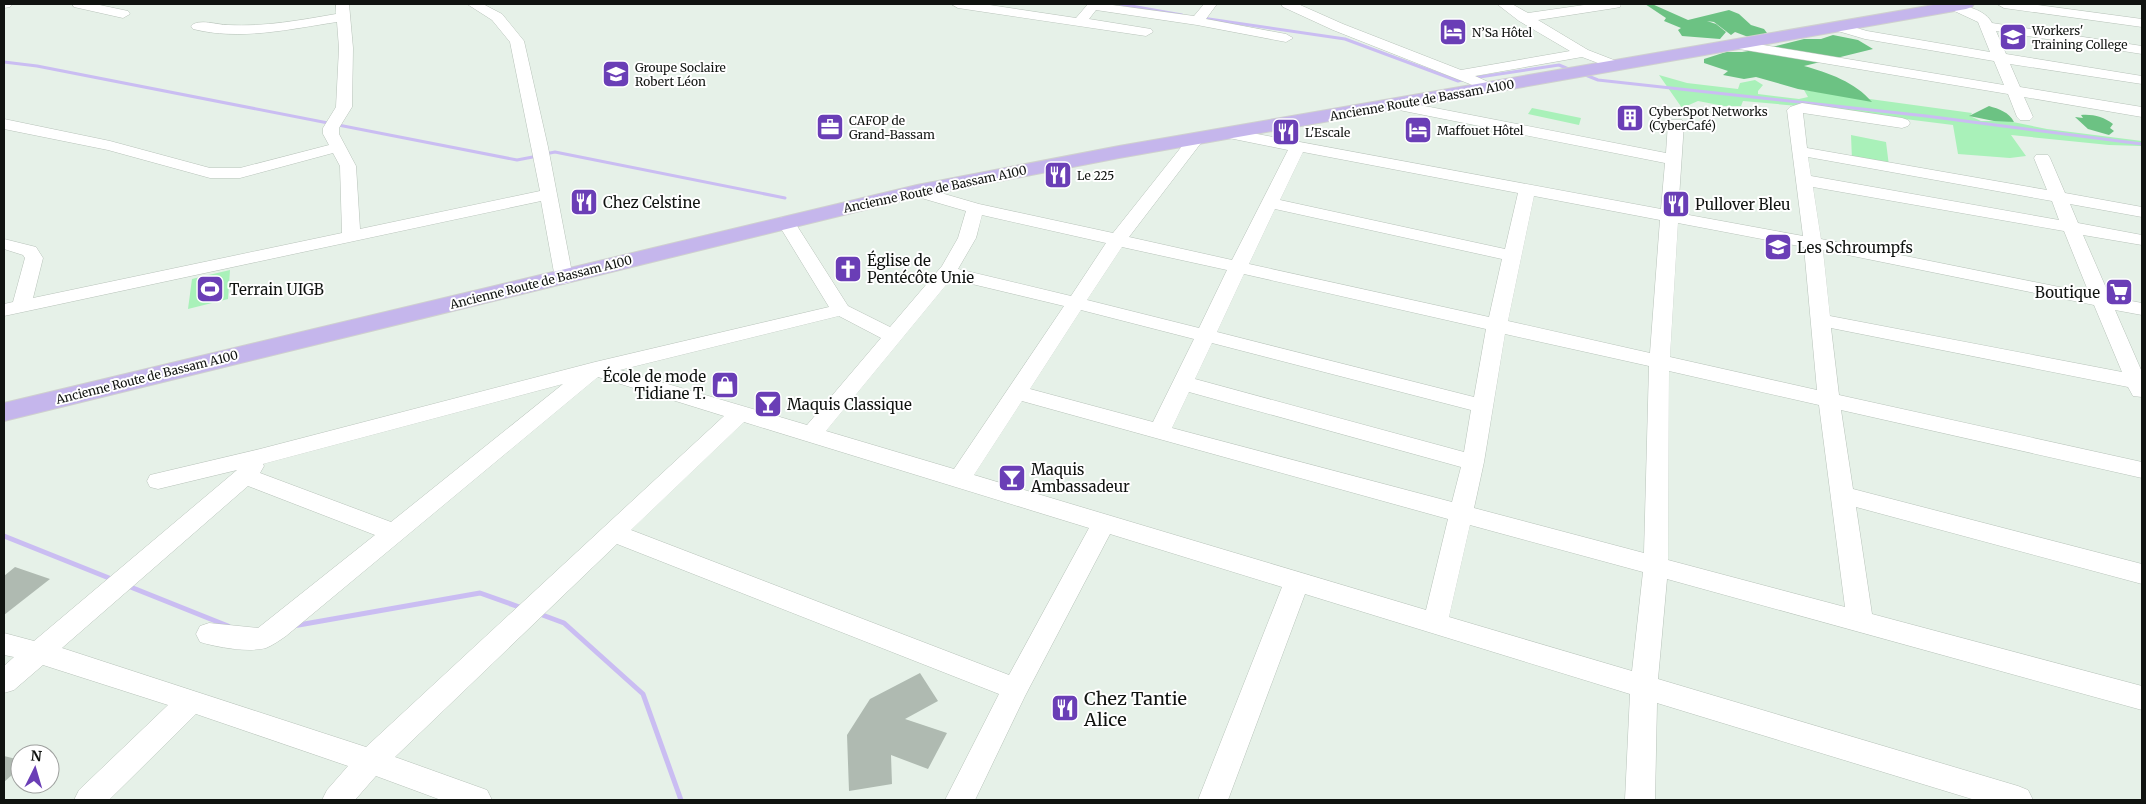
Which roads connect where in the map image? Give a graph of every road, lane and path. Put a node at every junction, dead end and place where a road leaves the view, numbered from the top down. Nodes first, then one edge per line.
1 (79, 4) edge
2 (474, 4) edge
3 (958, 4) edge
4 (1076, 4) edge
5 (1151, 4) edge
6 (1288, 4) edge
7 (1503, 4) edge
8 (1615, 4) edge
9 (2004, 4) edge
10 (1961, 5) edge
11 (986, 6) edge
12 (1093, 6) junction
13 (343, 10) edge
14 (1204, 12) edge
15 (123, 14) dead end
16 (1524, 18) junction
17 (1080, 22) junction
18 (2142, 23) edge
19 (198, 26) dead end
20 (1836, 26) junction
21 (1988, 26) junction
22 (1146, 32) dead end
23 (1286, 38) dead end
24 (1733, 44) junction
25 (2142, 50) edge
26 (1583, 53) junction
27 (2000, 58) junction
28 (1614, 65) junction
29 (1460, 74) junction
30 (2142, 80) edge
31 (1490, 88) junction
32 (2014, 92) junction
33 (1394, 105) junction
34 (2142, 112) edge
35 (2025, 117) dead end
36 (1676, 123) dead end
37 (1902, 123) dead end
38 (4, 124) edge
39 (1230, 134) junction
40 (1196, 139) junction
41 (1298, 146) junction
42 (338, 147) junction
43 (1800, 151) junction
44 (2042, 158) dead end
45 (1674, 160) junction
46 (1804, 180) junction
47 (1527, 189) junction
48 (916, 191) junction
49 (549, 194) junction
50 (2058, 197) junction
51 (1271, 203) junction
52 (975, 208) junction
53 (2142, 212) edge
54 (1668, 216) junction
55 (786, 222) junction
56 (2072, 227) junction
57 (351, 236) junction
58 (1118, 239) junction
59 (2142, 240) edge
60 (4, 244) edge
61 (1813, 244) junction
62 (1513, 256) junction
63 (1238, 267) junction
64 (947, 272) junction
65 (564, 278) junction
66 (2103, 301) junction
67 (1077, 302) junction
68 (12, 309) edge
69 (2142, 309) edge
70 (841, 310) junction
71 (1821, 320) junction
72 (1497, 325) junction
73 (892, 336) junction
74 (1205, 336) junction
75 (1659, 363) junction
76 (594, 369) junction
77 (1183, 383) junction
78 (2139, 389) edge
79 (1017, 393) junction
80 (1829, 401) junction
81 (1482, 406) junction
82 (4, 412) edge
83 (740, 413) junction
84 (1159, 433) junction
85 (811, 435) junction
86 (1473, 462) junction
87 (252, 467) junction
88 (2142, 470) edge
89 (959, 480) junction
90 (158, 481) dead end
91 (1842, 494) junction
92 (1461, 514) junction
93 (1103, 524) junction
94 (394, 533) junction
95 (614, 533) junction
96 (1656, 565) junction
97 (2142, 574) edge
98 (1297, 582) junction
99 (1860, 621) junction
100 (1435, 624) junction
101 (209, 634) dead end
102 (4, 644) edge
103 (40, 652) junction
104 (4, 682) edge
105 (1644, 687) junction
106 (1016, 689) junction
107 (2142, 698) edge
108 (192, 701) junction
109 (371, 761) junction
110 (89, 800) edge
111 (337, 800) edge
112 (477, 800) edge
113 (960, 800) edge
114 (1213, 800) edge
115 (1640, 800) edge
116 (2018, 800) edge

1 - 15 street
2 - 49 street
3 - 11 street
4 - 12 street
5 - 14 street
6 - 29 street
7 - 16 street
8 - 16 street
9 - 18 street
10 - 20 main road, Ancienne Route de Bassam A100
10 - 21 street
11 - 17 street
12 - 14 street
12 - 17 street
13 - 19 street
13 - 42 street
14 - 23 street
16 - 26 street
17 - 22 street
20 - 24 main road, Ancienne Route de Bassam A100
20 - 27 street
21 - 25 street
21 - 27 street
24 - 28 main road, Ancienne Route de Bassam A100
24 - 32 street
26 - 28 street
26 - 29 street
27 - 30 street
27 - 32 street
28 - 31 main road, Ancienne Route de Bassam A100
29 - 31 street
31 - 33 main road, Ancienne Route de Bassam A100
32 - 34 street
32 - 35 street
33 - 39 main road, Ancienne Route de Bassam A100
33 - 45 street
36 - 45 street
37 - 43 street
38 - 42 street
39 - 40 main road, Ancienne Route de Bassam A100
39 - 41 street
40 - 48 main road, Ancienne Route de Bassam A100
40 - 58 street
41 - 47 street
41 - 51 street
42 - 57 street
43 - 46 street
43 - 50 street
44 - 50 street
45 - 54 street
46 - 56 street
46 - 61 street
47 - 54 street
47 - 62 street
48 - 52 street
48 - 55 main road, Ancienne Route de Bassam A100
49 - 57 street
49 - 65 street
50 - 53 street
50 - 56 street
51 - 62 street
51 - 63 street
52 - 58 street
52 - 64 street
54 - 61 street
54 - 75 street
55 - 65 main road, Ancienne Route de Bassam A100
55 - 70 street
56 - 59 street
56 - 66 street
57 - 68 street
58 - 63 street
58 - 67 street
60 - 68 street
61 - 66 street
61 - 71 street
62 - 72 street
63 - 72 street
63 - 74 street
64 - 67 street
64 - 73 street
65 - 82 main road, Ancienne Route de Bassam A100
66 - 69 street
66 - 78 street
67 - 74 street
67 - 79 street
70 - 73 street
70 - 76 street
71 - 78 street
71 - 80 street
72 - 75 street
72 - 81 street
73 - 85 street
74 - 77 street
74 - 81 street
75 - 80 street
75 - 96 street
76 - 83 street
76 - 87 street
76 - 94 street
77 - 84 street
77 - 86 street
79 - 84 street
79 - 89 street
80 - 88 street
80 - 91 street
81 - 86 street
83 - 85 street
83 - 95 street
84 - 92 street
85 - 89 street
86 - 92 street
87 - 90 street
87 - 94 street
87 - 103 street
89 - 93 street
91 - 97 street
91 - 99 street
92 - 96 street
92 - 100 street
93 - 98 street
93 - 106 street
94 - 101 street
95 - 106 street
95 - 109 street
96 - 99 street
96 - 105 street
98 - 100 street
98 - 114 street
99 - 107 street
100 - 105 street
102 - 103 street
103 - 104 street
103 - 108 street
105 - 115 street
105 - 116 street
106 - 113 street
108 - 109 street
108 - 110 street
109 - 111 street
109 - 112 street

